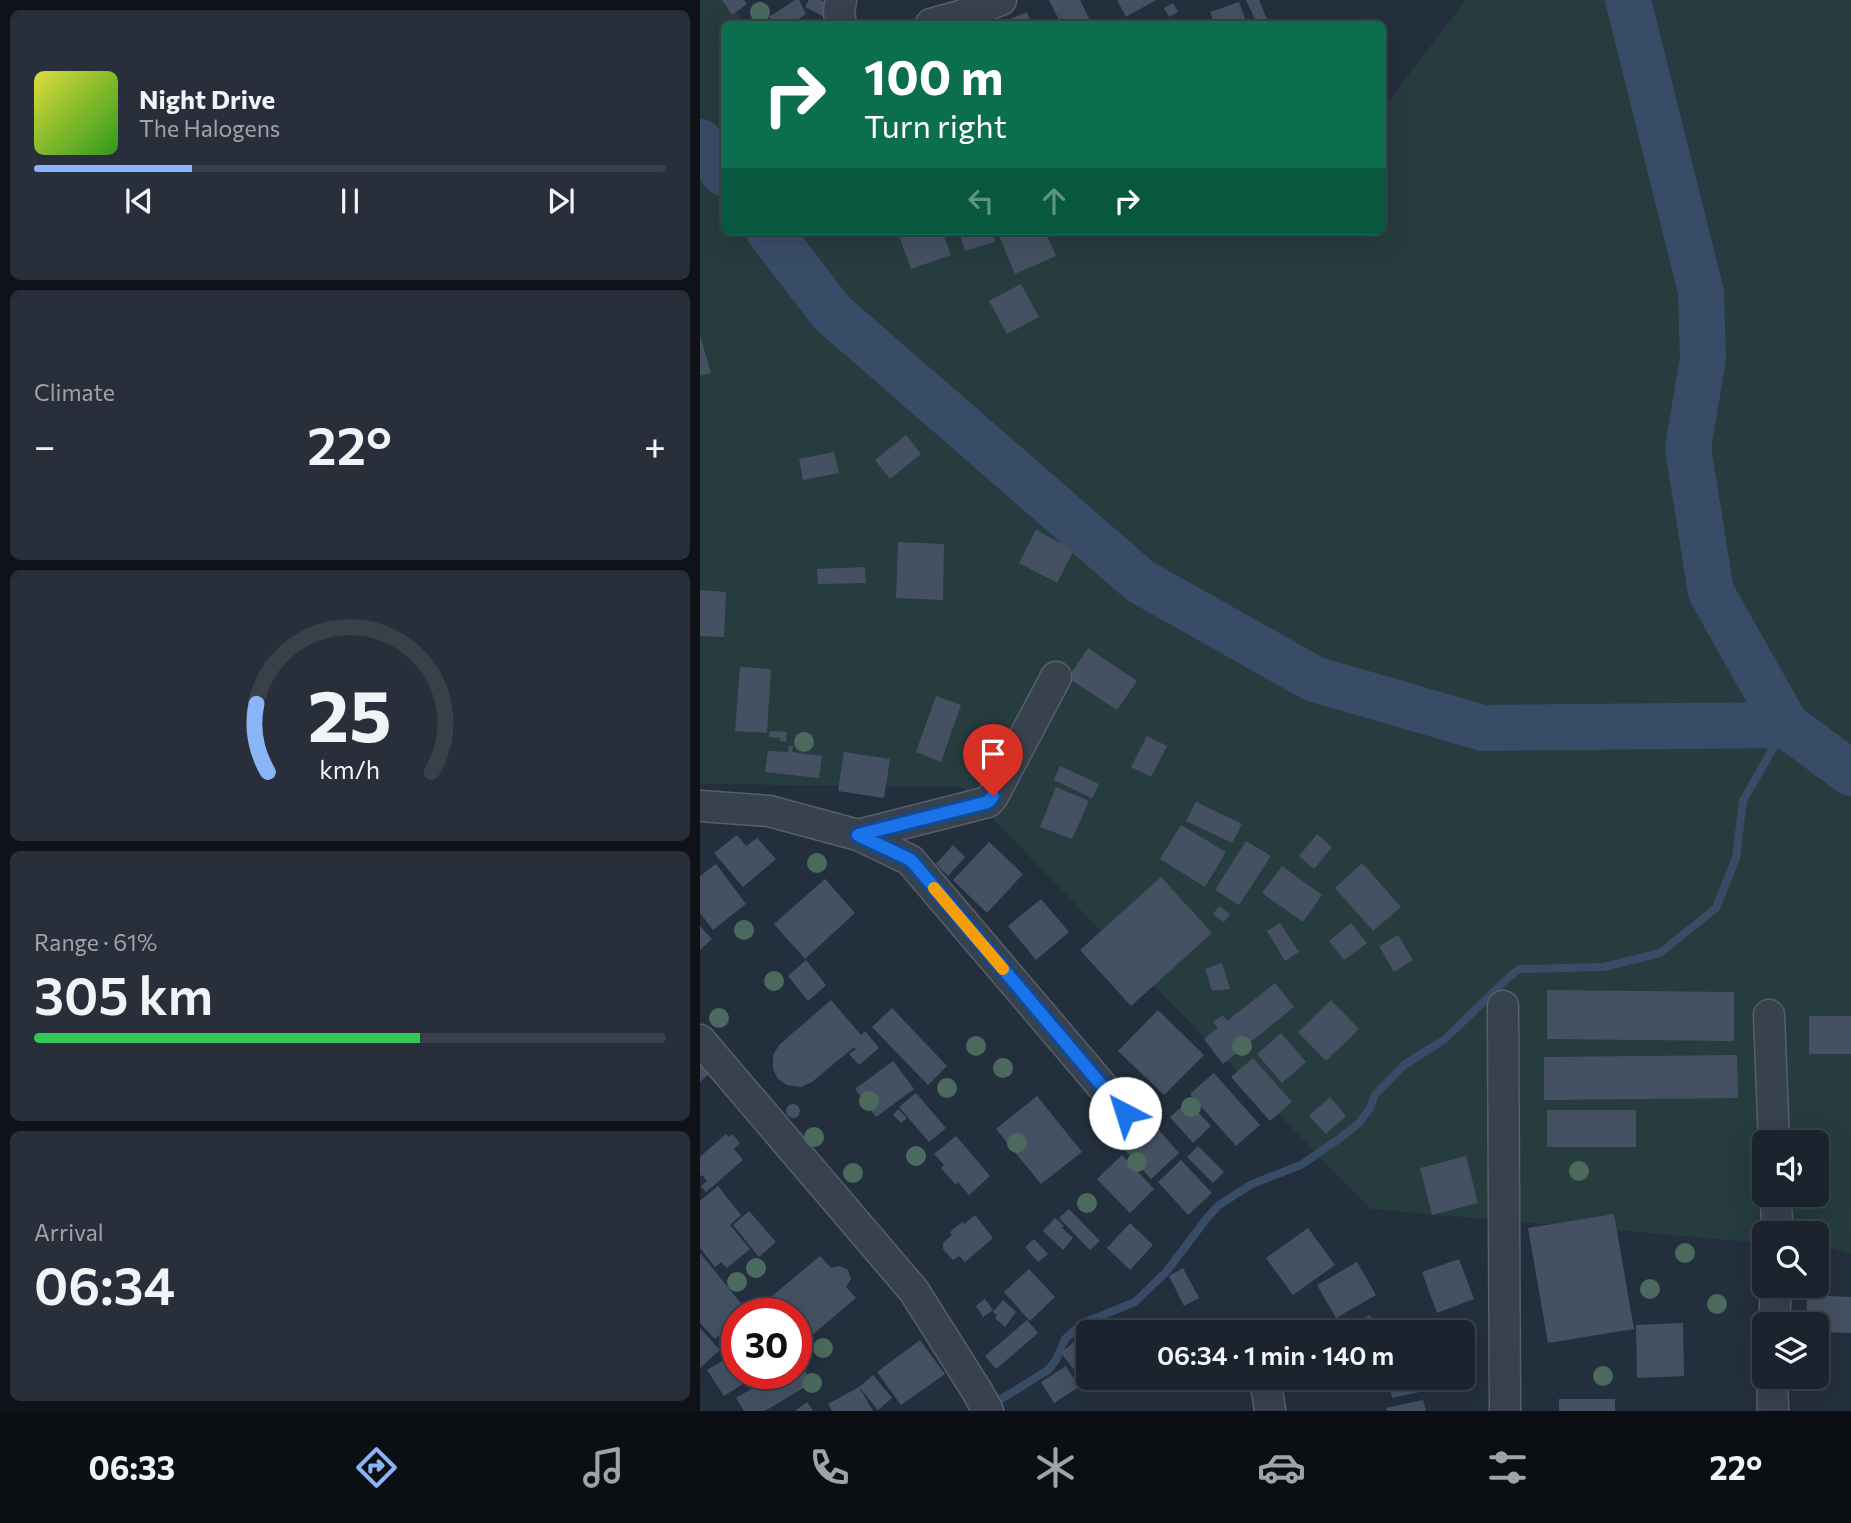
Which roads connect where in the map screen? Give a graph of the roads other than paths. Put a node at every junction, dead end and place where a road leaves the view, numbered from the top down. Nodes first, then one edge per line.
1 (841, 0) edge
2 (1001, 0) edge
3 (840, 21) edge
4 (941, 21) edge
5 (1056, 677) dead end
6 (700, 806) edge
7 (858, 835) junction
8 (1503, 1006) dead end
9 (1769, 1016) dead end
10 (700, 1040) edge
11 (1125, 1113) dead end
12 (1773, 1130) edge
13 (1772, 1389) edge
14 (1266, 1390) edge
15 (988, 1411) edge
16 (1270, 1411) edge
17 (1505, 1411) edge
18 (1773, 1411) edge

1 - 3 street
2 - 4 street
5 - 7 street
6 - 7 street
7 - 11 street
8 - 17 street
9 - 12 street
10 - 15 street
13 - 18 street
14 - 16 street

